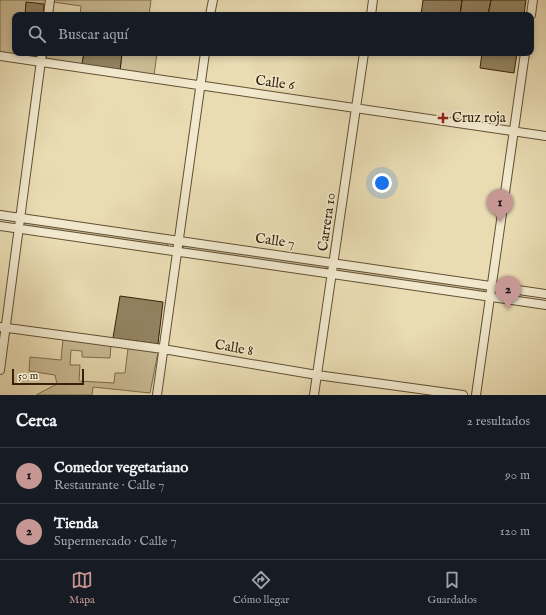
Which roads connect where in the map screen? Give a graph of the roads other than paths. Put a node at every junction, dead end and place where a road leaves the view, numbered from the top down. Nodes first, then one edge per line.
1 (50, 0) edge
2 (213, 0) edge
3 (373, 0) edge
4 (533, 0) edge
5 (48, 12) edge
6 (211, 12) edge
7 (371, 12) edge
8 (531, 12) edge
9 (0, 56) edge
10 (42, 56) edge
11 (205, 56) edge
12 (364, 56) edge
13 (525, 56) edge
14 (41, 62) junction
15 (200, 86) junction
16 (355, 107) junction
17 (514, 130) junction
18 (546, 136) edge
19 (0, 215) edge
20 (20, 218) junction
21 (0, 226) edge
22 (19, 228) junction
23 (178, 240) junction
24 (176, 252) junction
25 (334, 263) junction
26 (332, 274) junction
27 (492, 286) junction
28 (546, 294) edge
29 (491, 297) junction
30 (546, 305) edge
31 (3, 327) edge
32 (164, 349) junction
33 (0, 370) edge
34 (317, 375) junction
35 (157, 395) edge
36 (314, 395) edge
37 (463, 395) edge
38 (476, 395) edge

1 - 5 street
2 - 6 street
3 - 7 street
4 - 8 street
9 - 14 street, Calle 6
10 - 14 street
11 - 15 street
12 - 16 street, Carrera 10
13 - 17 street
14 - 15 street, Calle 6
14 - 20 street
15 - 16 street, Calle 6
15 - 23 street
16 - 17 street, Calle 6
16 - 25 street, Carrera 10
17 - 18 street, Calle 6
17 - 27 street
19 - 20 street, Calle 7
20 - 22 street
20 - 23 street, Calle 7
21 - 22 street, Calle 7
22 - 24 street, Calle 7
22 - 31 street
23 - 24 street
23 - 25 street, Calle 7
24 - 26 street, Calle 7
24 - 32 street
25 - 26 street, Carrera 10
25 - 27 street, Calle 7
26 - 29 street, Calle 7
26 - 34 street, Carrera 10
27 - 28 street, Calle 7
27 - 29 street
29 - 30 street, Calle 7
29 - 38 street
31 - 32 street, Calle 8
31 - 33 street
32 - 34 street, Calle 8
32 - 35 street
34 - 36 street, Carrera 10
34 - 37 street, Calle 8

